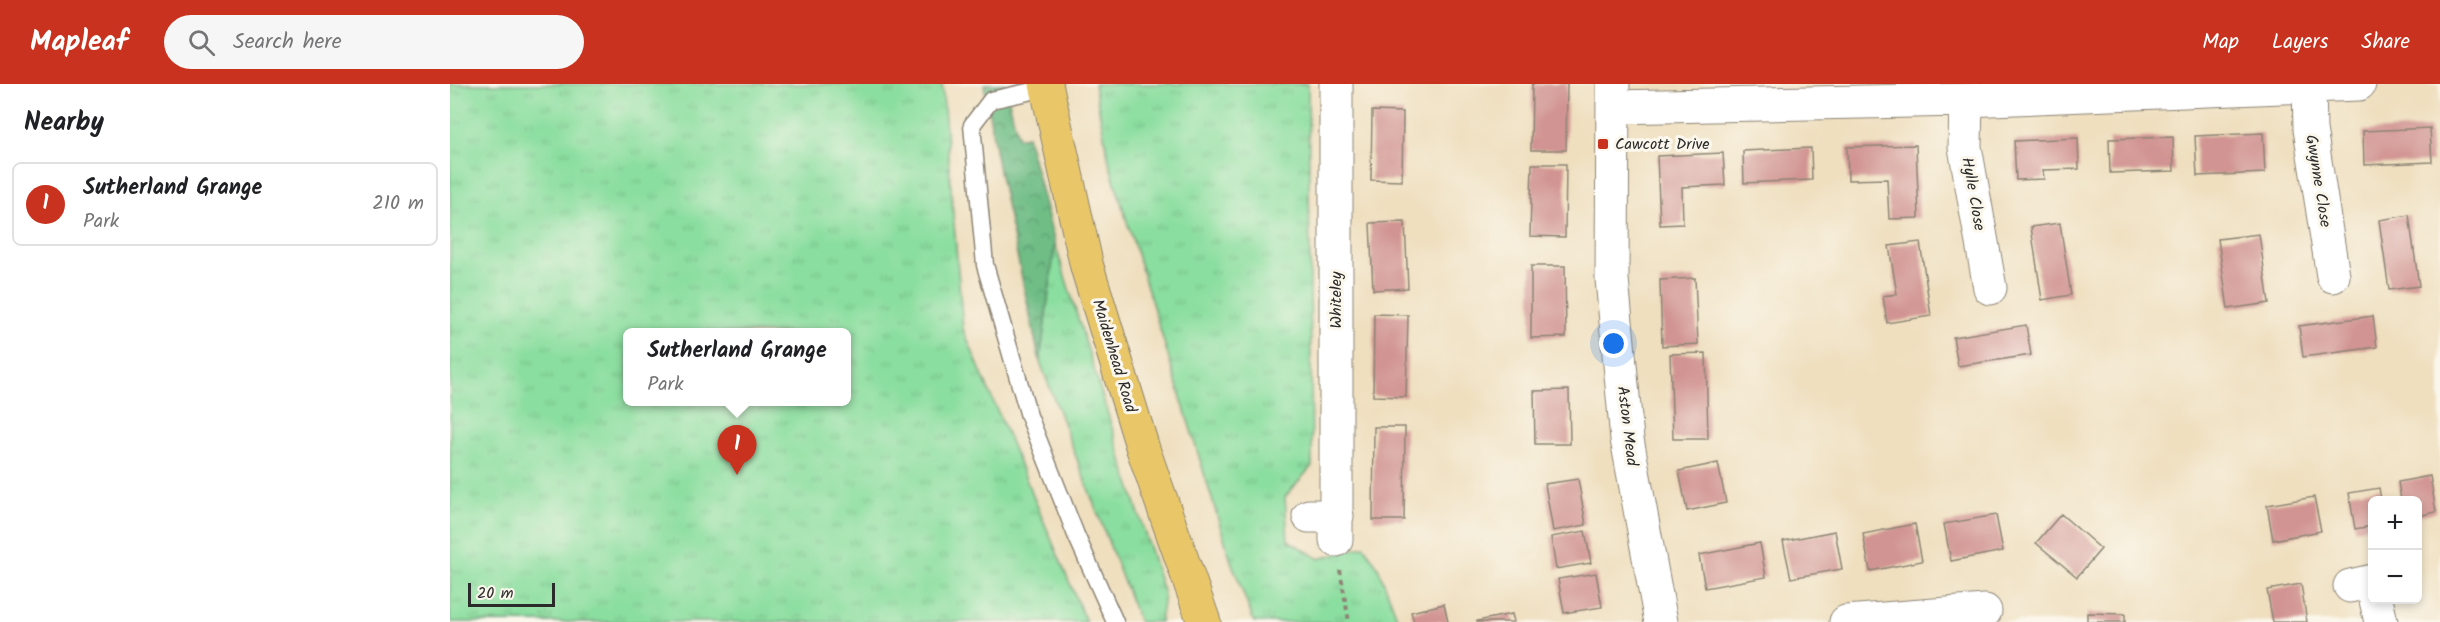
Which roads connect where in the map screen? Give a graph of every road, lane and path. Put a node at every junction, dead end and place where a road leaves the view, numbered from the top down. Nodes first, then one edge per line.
1 (1336, 84) edge
2 (2359, 84) edge
3 (2309, 85) edge
4 (1046, 86) edge
5 (1613, 96) edge
6 (1966, 100) junction
7 (2333, 277) dead end
8 (1989, 288) dead end
9 (1327, 524) joint
10 (2366, 589) edge
11 (1985, 611) dead end
12 (1115, 622) edge
13 (1204, 622) edge
14 (1349, 622) edge
15 (1661, 622) edge
16 (1846, 622) edge
17 (2381, 622) edge

1 - 9 street, Whiteley
2 - 3 street
3 - 6 street
3 - 7 street, Gwynne Close
4 - 12 lane
4 - 13 main road, Maidenhead Road
5 - 6 street
5 - 15 street, Aston Mead
6 - 8 street, Hylle Close
9 - 14 path
10 - 17 street
11 - 16 street

